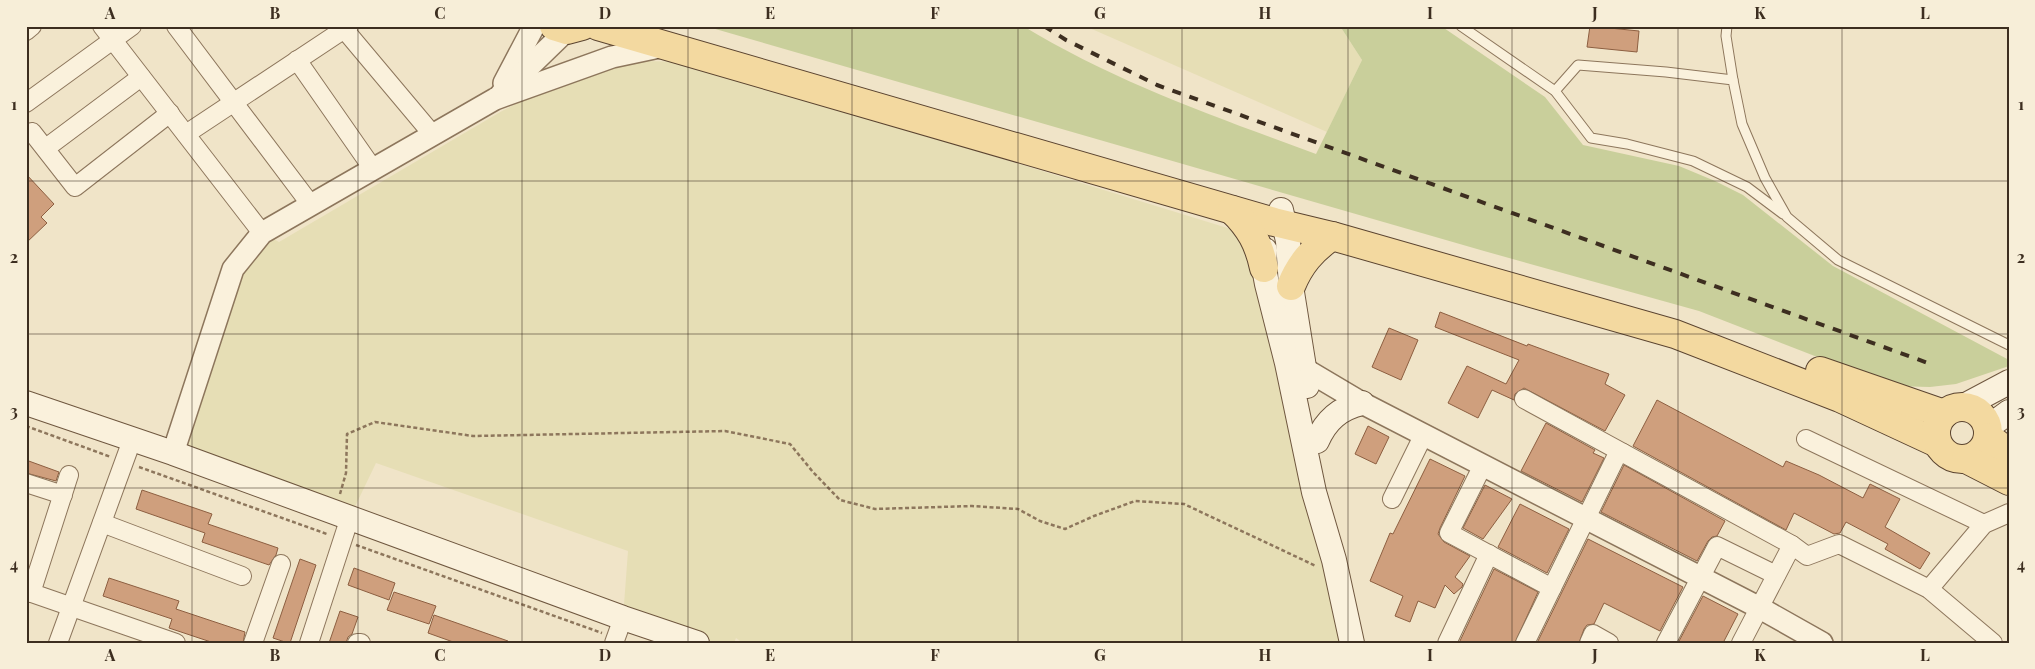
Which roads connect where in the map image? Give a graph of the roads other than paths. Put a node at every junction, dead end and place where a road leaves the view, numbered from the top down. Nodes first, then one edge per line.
1 (32, 26) edge
2 (132, 26) edge
3 (176, 26) edge
4 (534, 26) edge
5 (598, 26) edge
6 (1461, 26) edge
7 (1727, 26) edge
8 (347, 28) edge
9 (568, 28) edge
10 (26, 31) edge
11 (108, 33) edge
12 (662, 36) edge
13 (297, 60) junction
14 (142, 77) junction
15 (1733, 80) junction
16 (1555, 91) junction
17 (495, 99) junction
18 (234, 102) junction
19 (26, 104) edge
20 (170, 114) junction
21 (28, 132) edge
22 (186, 134) junction
23 (433, 135) junction
24 (46, 148) junction
25 (373, 169) junction
26 (311, 205) junction
27 (1232, 210) junction
28 (1787, 217) junction
29 (1280, 220) junction
30 (262, 233) junction
31 (1332, 236) junction
32 (1264, 268) junction
33 (1292, 286) junction
34 (2009, 345) edge
35 (1295, 365) junction
36 (2009, 382) edge
37 (1524, 399) dead end
38 (26, 403) edge
39 (1362, 403) junction
40 (1953, 411) junction
41 (2009, 412) edge
42 (1424, 434) junction
43 (1806, 439) dead end
44 (1995, 440) edge
45 (1317, 441) junction
46 (1937, 443) junction
47 (128, 451) junction
48 (172, 453) junction
49 (1623, 453) junction
50 (1966, 459) junction
51 (1483, 465) junction
52 (69, 475) dead end
53 (2009, 481) edge
54 (26, 482) edge
55 (62, 495) junction
56 (1392, 499) dead end
57 (2009, 513) edge
58 (342, 515) junction
59 (1587, 518) junction
60 (102, 523) junction
61 (1984, 524) junction
62 (1792, 545) junction
63 (1489, 554) junction
64 (281, 564) dead end
65 (1336, 568) junction
66 (1776, 575) junction
67 (242, 576) dead end
68 (1701, 577) junction
69 (1552, 588) junction
70 (1929, 589) junction
71 (28, 592) edge
72 (71, 607) junction
73 (1760, 608) junction
74 (618, 633) edge
75 (58, 643) edge
76 (176, 643) edge
77 (253, 643) edge
78 (309, 643) edge
79 (357, 643) edge
80 (361, 643) edge
81 (697, 643) edge
82 (1352, 643) edge
83 (1447, 643) edge
84 (1525, 643) edge
85 (1589, 643) edge
86 (1609, 643) edge
87 (1666, 643) edge
88 (1741, 643) edge
89 (1822, 643) edge
90 (1993, 643) edge

1 - 10 street
2 - 11 street
3 - 18 street
4 - 17 street
5 - 12 main road
6 - 16 lane
7 - 15 lane
8 - 13 street
8 - 23 street
9 - 17 street
11 - 14 street
11 - 19 street
12 - 17 street
12 - 27 main road
12 - 29 main road
13 - 18 street
13 - 25 street
14 - 20 street
14 - 24 street
15 - 16 lane
15 - 28 lane
16 - 28 lane
17 - 23 street
18 - 22 street
18 - 26 street
20 - 22 street
20 - 24 street
21 - 24 street
22 - 30 street
23 - 25 street
25 - 26 street
26 - 30 street
27 - 29 main road
27 - 32 main road
28 - 34 lane
29 - 31 main road
29 - 32 main road
29 - 33 main road
29 - 40 main road
30 - 48 street
31 - 33 main road
31 - 46 main road
32 - 35 main road
33 - 35 main road
35 - 39 street
35 - 45 main road
35 - 65 main road
36 - 40 main road
37 - 49 street
38 - 47 main road
39 - 42 street
39 - 45 main road
40 - 44 main road
40 - 46 main road
41 - 44 main road
42 - 51 street
42 - 56 street
43 - 61 street
44 - 50 main road
45 - 65 main road
46 - 50 main road
47 - 48 main road
47 - 60 street
48 - 58 main road
49 - 59 street
49 - 62 street
50 - 53 main road
51 - 59 street
51 - 63 street
52 - 55 street
54 - 55 street
55 - 71 street
57 - 61 street
58 - 74 main road
58 - 78 street
59 - 68 street
59 - 69 street
60 - 67 street
60 - 72 street
61 - 70 street
62 - 66 street
62 - 70 street
63 - 69 street
63 - 83 street
64 - 77 street
65 - 82 main road
66 - 68 street
66 - 73 street
68 - 73 street
68 - 87 street
69 - 84 street
70 - 90 street
71 - 72 street
72 - 75 street
72 - 76 street
73 - 88 street
73 - 89 street
74 - 81 main road
79 - 80 street
85 - 86 street

